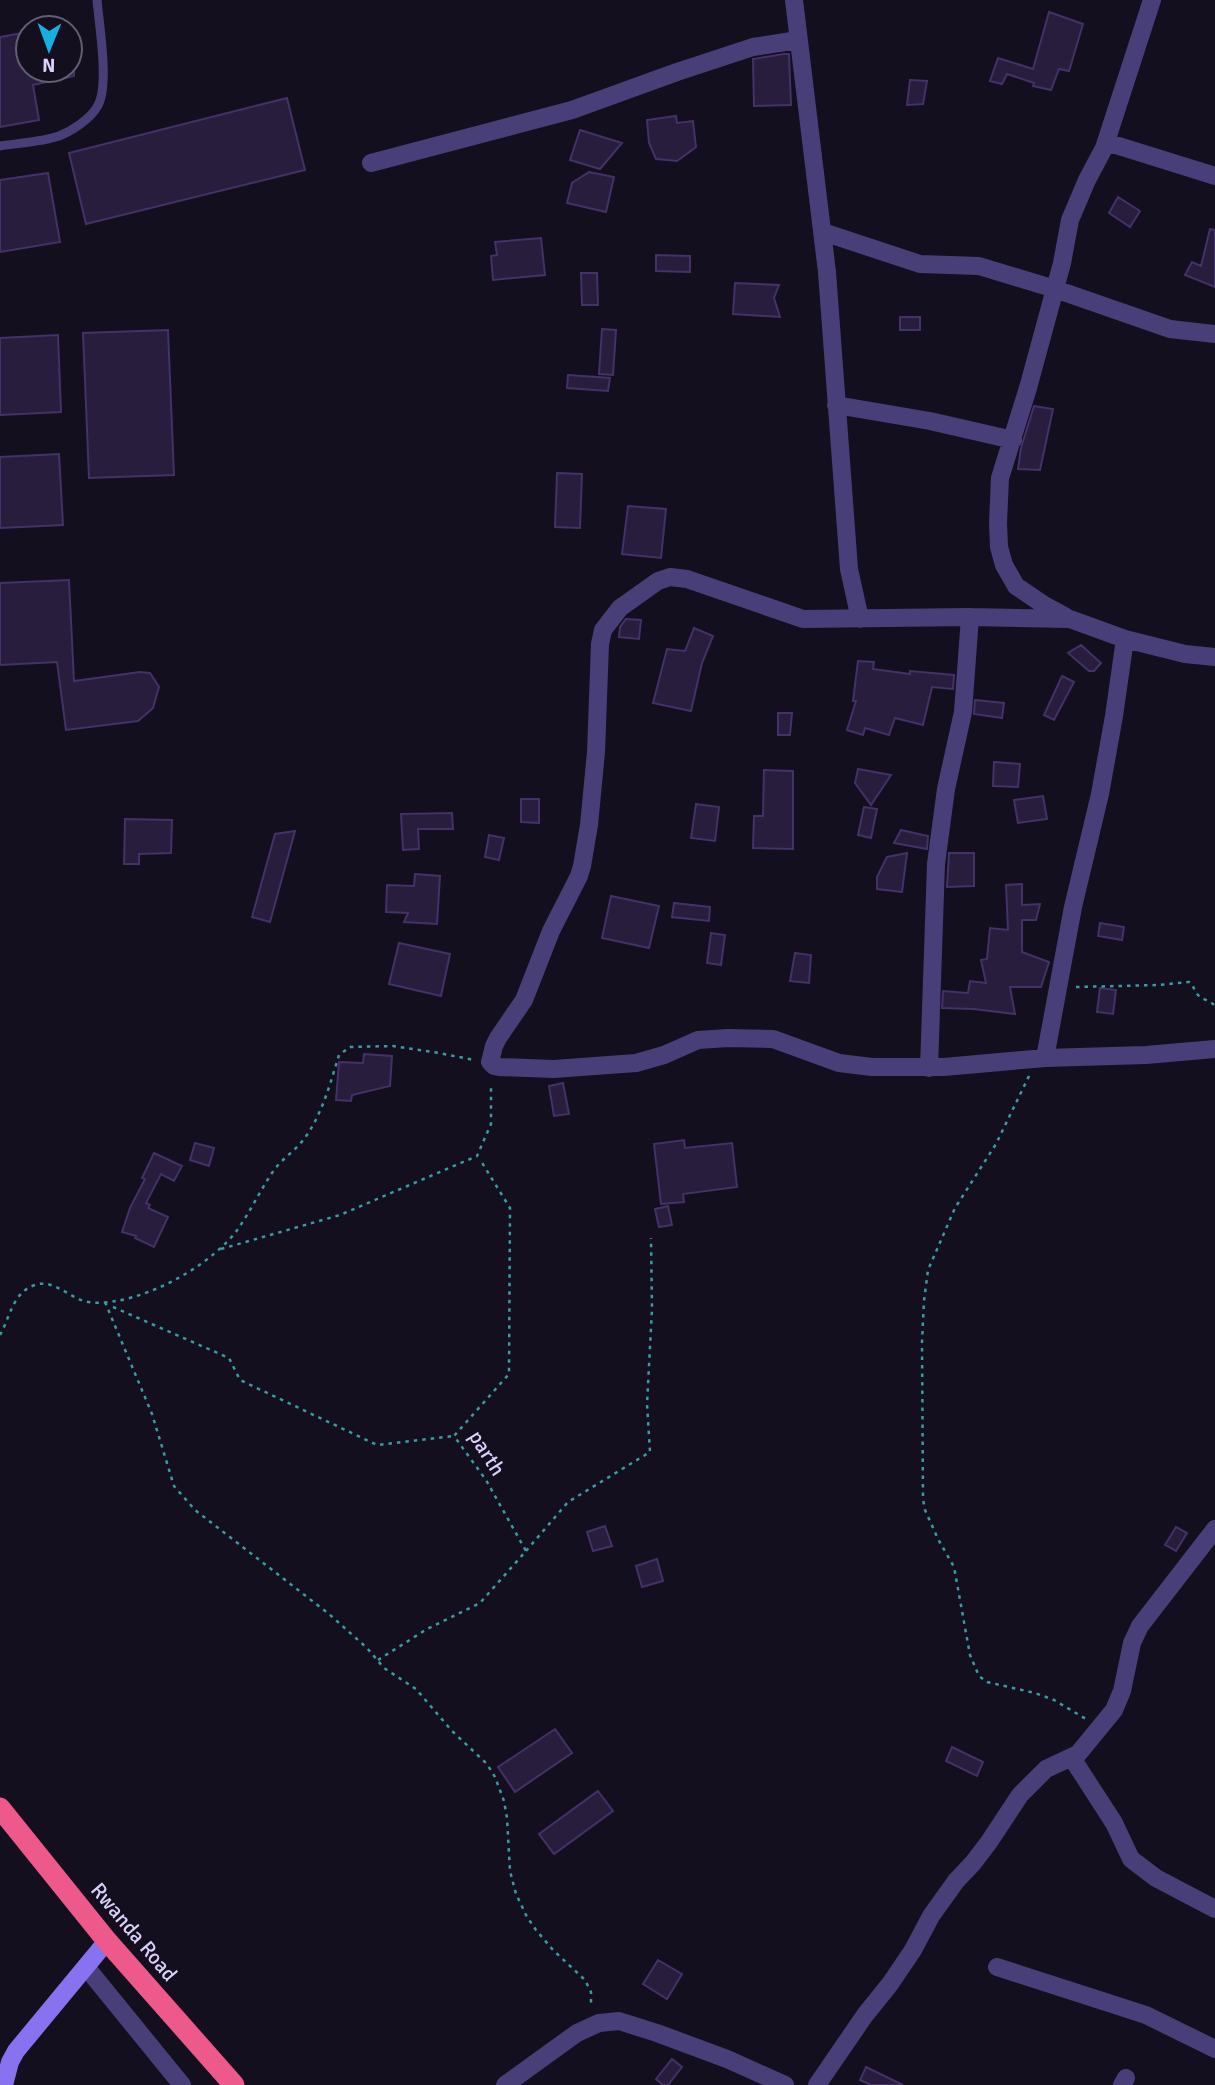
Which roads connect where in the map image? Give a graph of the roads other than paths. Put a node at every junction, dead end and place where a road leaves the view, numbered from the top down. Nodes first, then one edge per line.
1 (97, 0) edge
2 (794, 0) edge
3 (1152, 0) edge
4 (798, 40) junction
5 (1106, 142) junction
6 (0, 146) edge
7 (371, 163) dead end
8 (1215, 176) edge
9 (823, 232) junction
10 (1055, 289) junction
11 (1215, 334) edge
12 (836, 405) junction
13 (1013, 440) junction
14 (1016, 586) junction
15 (970, 617) junction
16 (1011, 618) junction
17 (860, 619) junction
18 (1070, 619) junction
19 (1125, 639) junction
20 (1215, 657) edge
21 (1215, 1049) edge
22 (1041, 1059) junction
23 (929, 1068) junction
24 (1215, 1530) edge
25 (1072, 1758) junction
26 (0, 1808) edge
27 (1215, 1909) edge
28 (107, 1941) junction
29 (997, 1966) dead end
30 (86, 1967) junction
31 (1215, 2049) edge
32 (4, 2085) edge
33 (182, 2085) edge
34 (234, 2085) edge
35 (505, 2085) edge
36 (785, 2085) edge
37 (817, 2085) edge

1 - 6 lane
2 - 4 street
3 - 5 street
4 - 7 street
4 - 9 street
5 - 8 street
5 - 10 street
9 - 10 street
9 - 12 street
10 - 11 street
10 - 13 street
12 - 13 street
12 - 17 street
13 - 14 street
14 - 16 street
14 - 18 street
15 - 16 street
15 - 17 street
15 - 23 street
16 - 18 street
17 - 23 street
18 - 19 street
19 - 20 street
19 - 22 street
21 - 22 street
22 - 23 street
24 - 25 street
25 - 27 street
25 - 37 street
26 - 28 highway, Rwanda Road
28 - 30 street
28 - 34 highway, Rwanda Road
29 - 31 street
30 - 32 street
30 - 33 street
35 - 36 street

